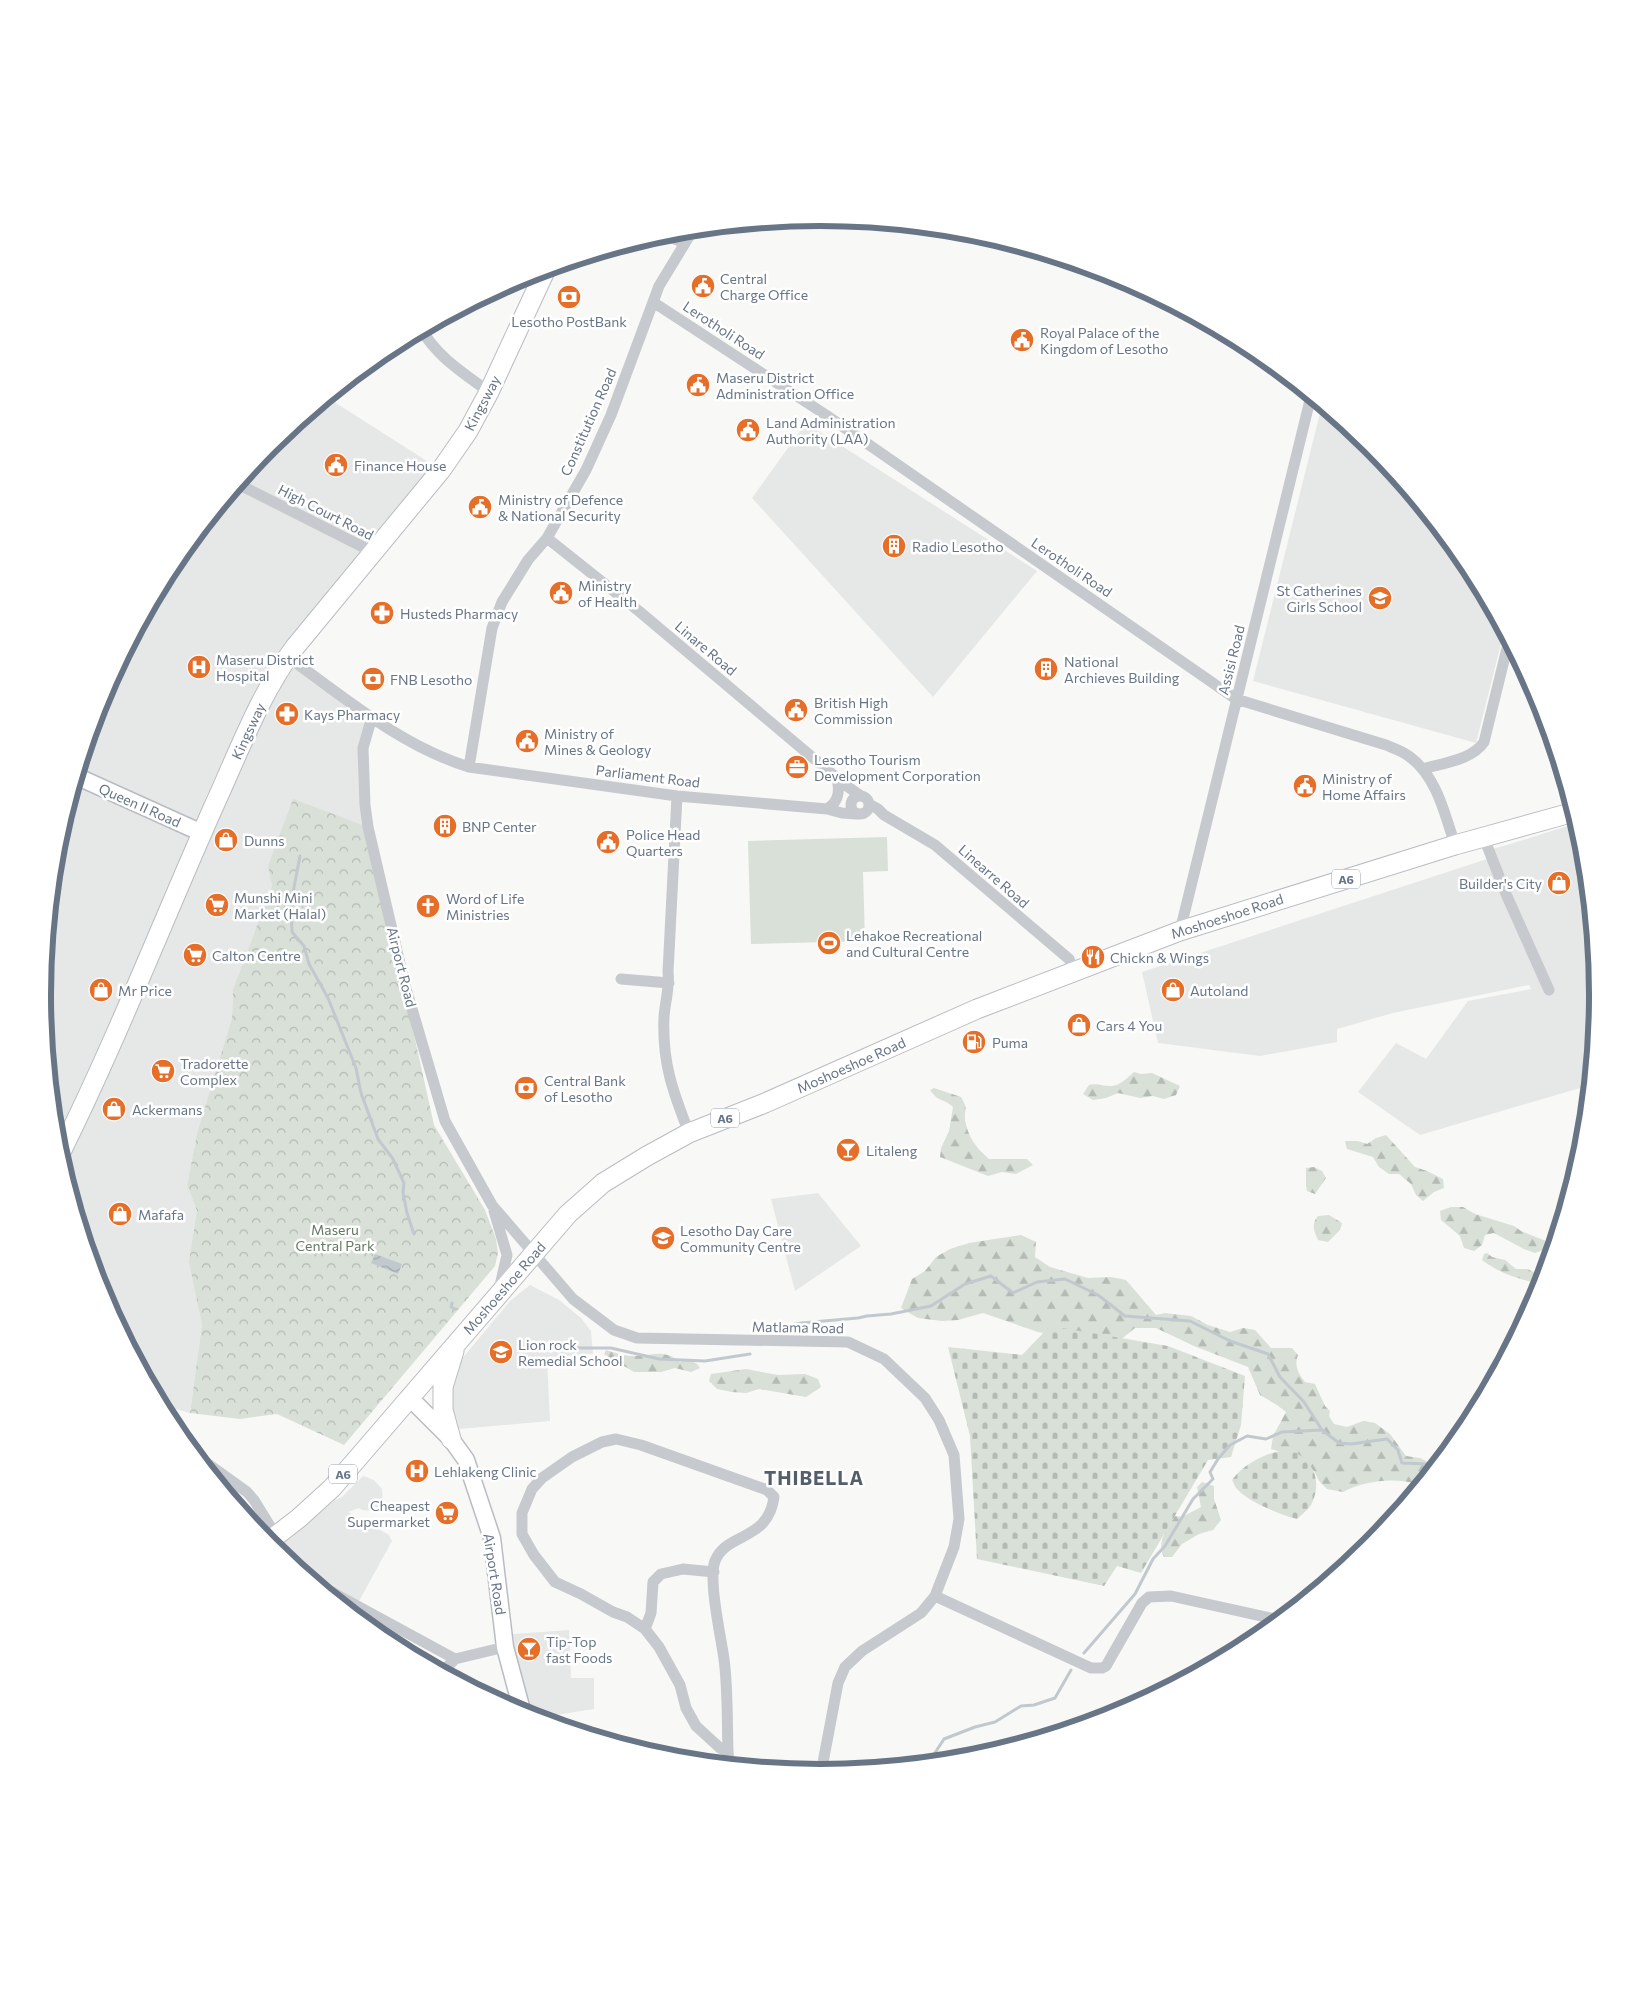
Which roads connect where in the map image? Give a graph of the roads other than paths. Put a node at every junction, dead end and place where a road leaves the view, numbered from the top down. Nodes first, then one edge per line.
1 (688, 238) edge
2 (677, 240) edge
3 (684, 243) junction
4 (542, 278) edge
5 (653, 302) junction
6 (425, 336) edge
7 (489, 392) junction
8 (1310, 403) edge
9 (243, 487) edge
10 (547, 538) junction
11 (373, 552) junction
12 (1507, 649) edge
13 (288, 657) junction
14 (1236, 699) junction
15 (372, 717) junction
16 (469, 767) junction
17 (1424, 769) junction
18 (82, 779) edge
19 (841, 781) junction
20 (677, 796) junction
21 (859, 805) junction
22 (830, 808) junction
23 (1568, 814) edge
24 (202, 833) junction
25 (1484, 838) junction
26 (1455, 845) junction
27 (1180, 931) junction
28 (1074, 972) junction
29 (621, 979) dead end
30 (670, 982) junction
31 (1549, 990) dead end
32 (689, 1133) junction
33 (66, 1142) edge
34 (492, 1205) junction
35 (534, 1254) junction
36 (497, 1296) junction
37 (457, 1342) junction
38 (409, 1397) junction
39 (451, 1439) junction
40 (215, 1469) edge
41 (267, 1529) edge
42 (275, 1537) edge
43 (714, 1572) junction
44 (935, 1596) junction
45 (343, 1598) edge
46 (1271, 1618) edge
47 (645, 1629) junction
48 (505, 1647) junction
49 (455, 1659) junction
50 (447, 1667) edge
51 (520, 1703) edge
52 (728, 1751) junction
53 (729, 1759) edge
54 (823, 1764) edge

1 - 3 street, Constitution Road
2 - 3 street
3 - 5 street, Constitution Road
4 - 7 main road, Kingsway
5 - 10 street, Constitution Road
5 - 14 street, Lerotholi Road
6 - 7 street
7 - 11 main road, Kingsway
8 - 14 street, Assisi Road
9 - 11 street, High Court Road
10 - 16 street, Constitution Road
10 - 19 street, Linare Road
11 - 13 main road, Kingsway
12 - 17 street
13 - 15 street, Parliament Road
13 - 24 main road, Kingsway
14 - 17 street, Lerotholi Road
14 - 27 street, Assisi Road
15 - 16 street, Parliament Road
15 - 34 street, Airport Road
16 - 20 street, Parliament Road
17 - 26 street, Lerotholi Road
18 - 24 main road, Queen II Road
19 - 21 street, Linare Road
19 - 22 street
20 - 22 street, Parliament Road
20 - 30 street
21 - 22 street, Parliament Road
21 - 28 street, Linearre Road
23 - 25 main road, Moshoeshoe Road / A6
24 - 33 main road, Kingsway
25 - 26 main road, Moshoeshoe Road / A6
25 - 31 street
26 - 27 main road, Moshoeshoe Road / A6
27 - 28 main road, Moshoeshoe Road / A6
28 - 32 main road, Moshoeshoe Road / A6
29 - 30 street
30 - 32 street
32 - 35 main road, Moshoeshoe Road / A6
34 - 35 street, Matlama Road
34 - 36 street
35 - 36 main road, Moshoeshoe Road / A6
35 - 44 street, Matlama Road
36 - 37 main road, Moshoeshoe Road / A6
37 - 38 main road, Moshoeshoe Road / A6
37 - 39 main road
38 - 39 main road, Airport Road
38 - 42 main road, Moshoeshoe Road / A6
39 - 48 main road, Airport Road
40 - 41 street
43 - 47 street
43 - 47 street
43 - 52 street
44 - 46 street
44 - 54 street, Matlama Road
45 - 49 street
47 - 52 street
48 - 49 street
48 - 51 main road, Airport Road
49 - 50 street
52 - 53 street

